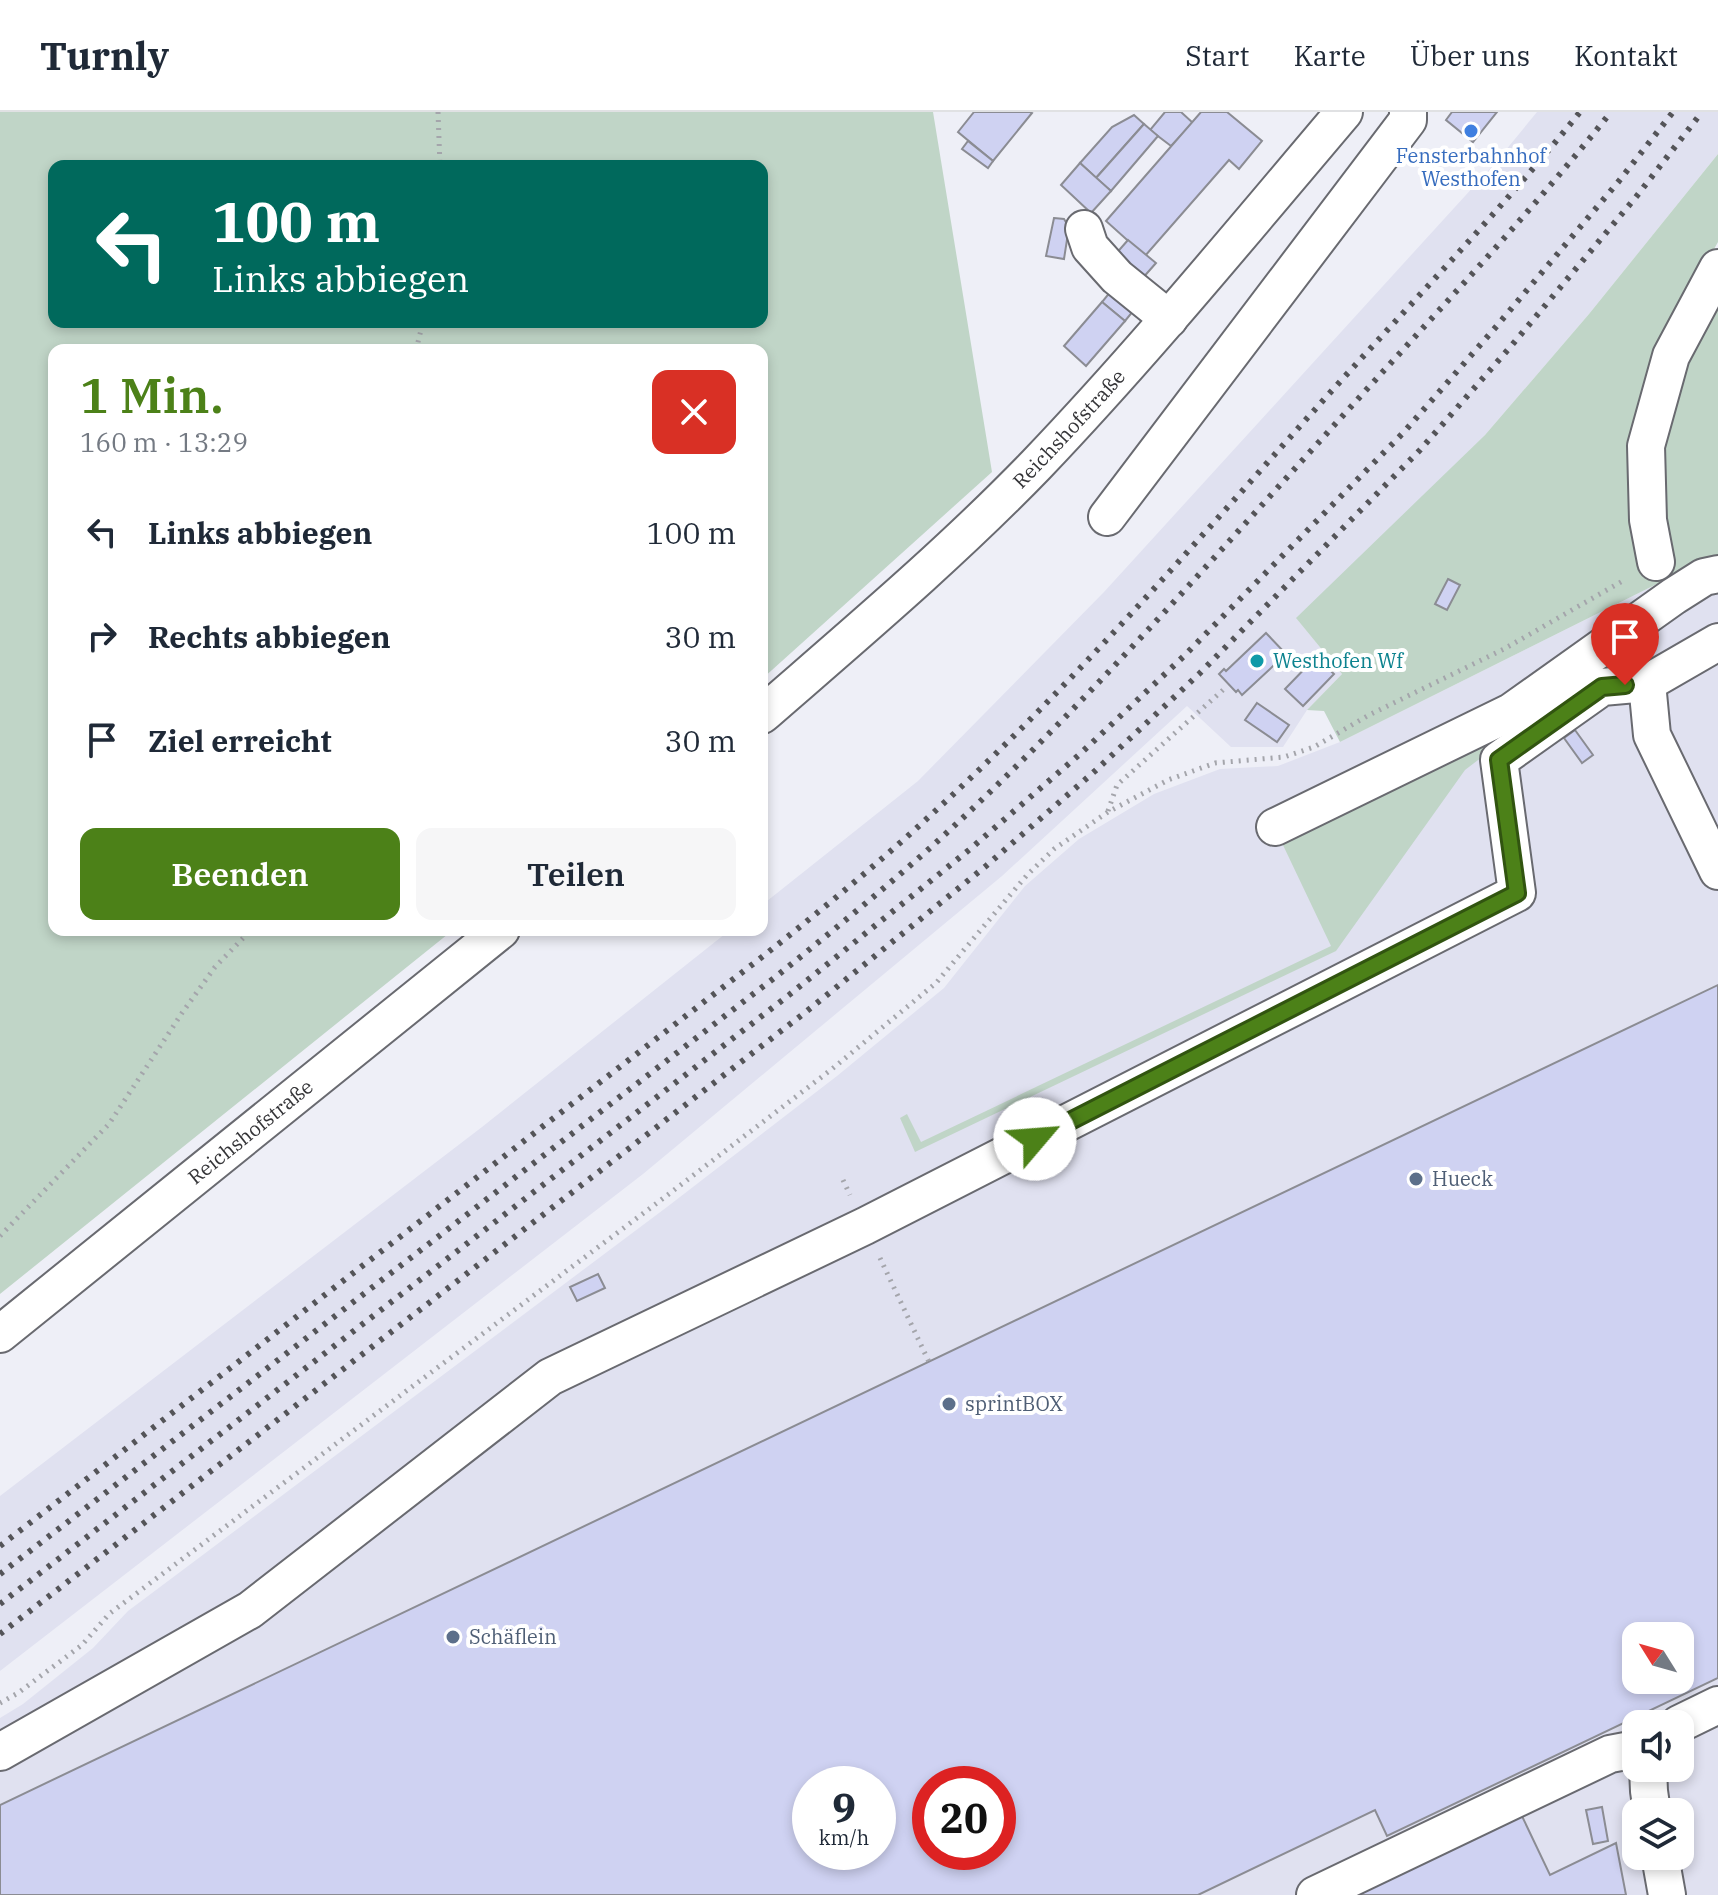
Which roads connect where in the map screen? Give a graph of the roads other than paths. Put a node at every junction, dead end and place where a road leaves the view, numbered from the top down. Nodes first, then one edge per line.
1 (1344, 112) edge
2 (1408, 112) edge
3 (1084, 229) dead end
4 (1718, 268) edge
5 (1169, 319) junction
6 (1107, 517) dead end
7 (1656, 562) road end
8 (1718, 574) edge
9 (1718, 642) edge
10 (1647, 683) junction
11 (768, 710) edge
12 (1275, 827) dead end
13 (1718, 871) edge
14 (494, 936) edge
15 (0, 1334) edge
16 (1718, 1705) edge
17 (1694, 1717) edge
18 (0, 1752) edge
19 (1622, 1752) edge
20 (1663, 1870) edge
21 (1315, 1895) edge
22 (1667, 1895) edge

1 - 5 street, Reichshofstraße
2 - 6 street
3 - 5 street
4 - 7 street
5 - 11 street, Reichshofstraße
8 - 12 street
9 - 10 street
10 - 13 street
10 - 18 street
14 - 15 street, Reichshofstraße
16 - 17 street
19 - 21 street
20 - 22 street

